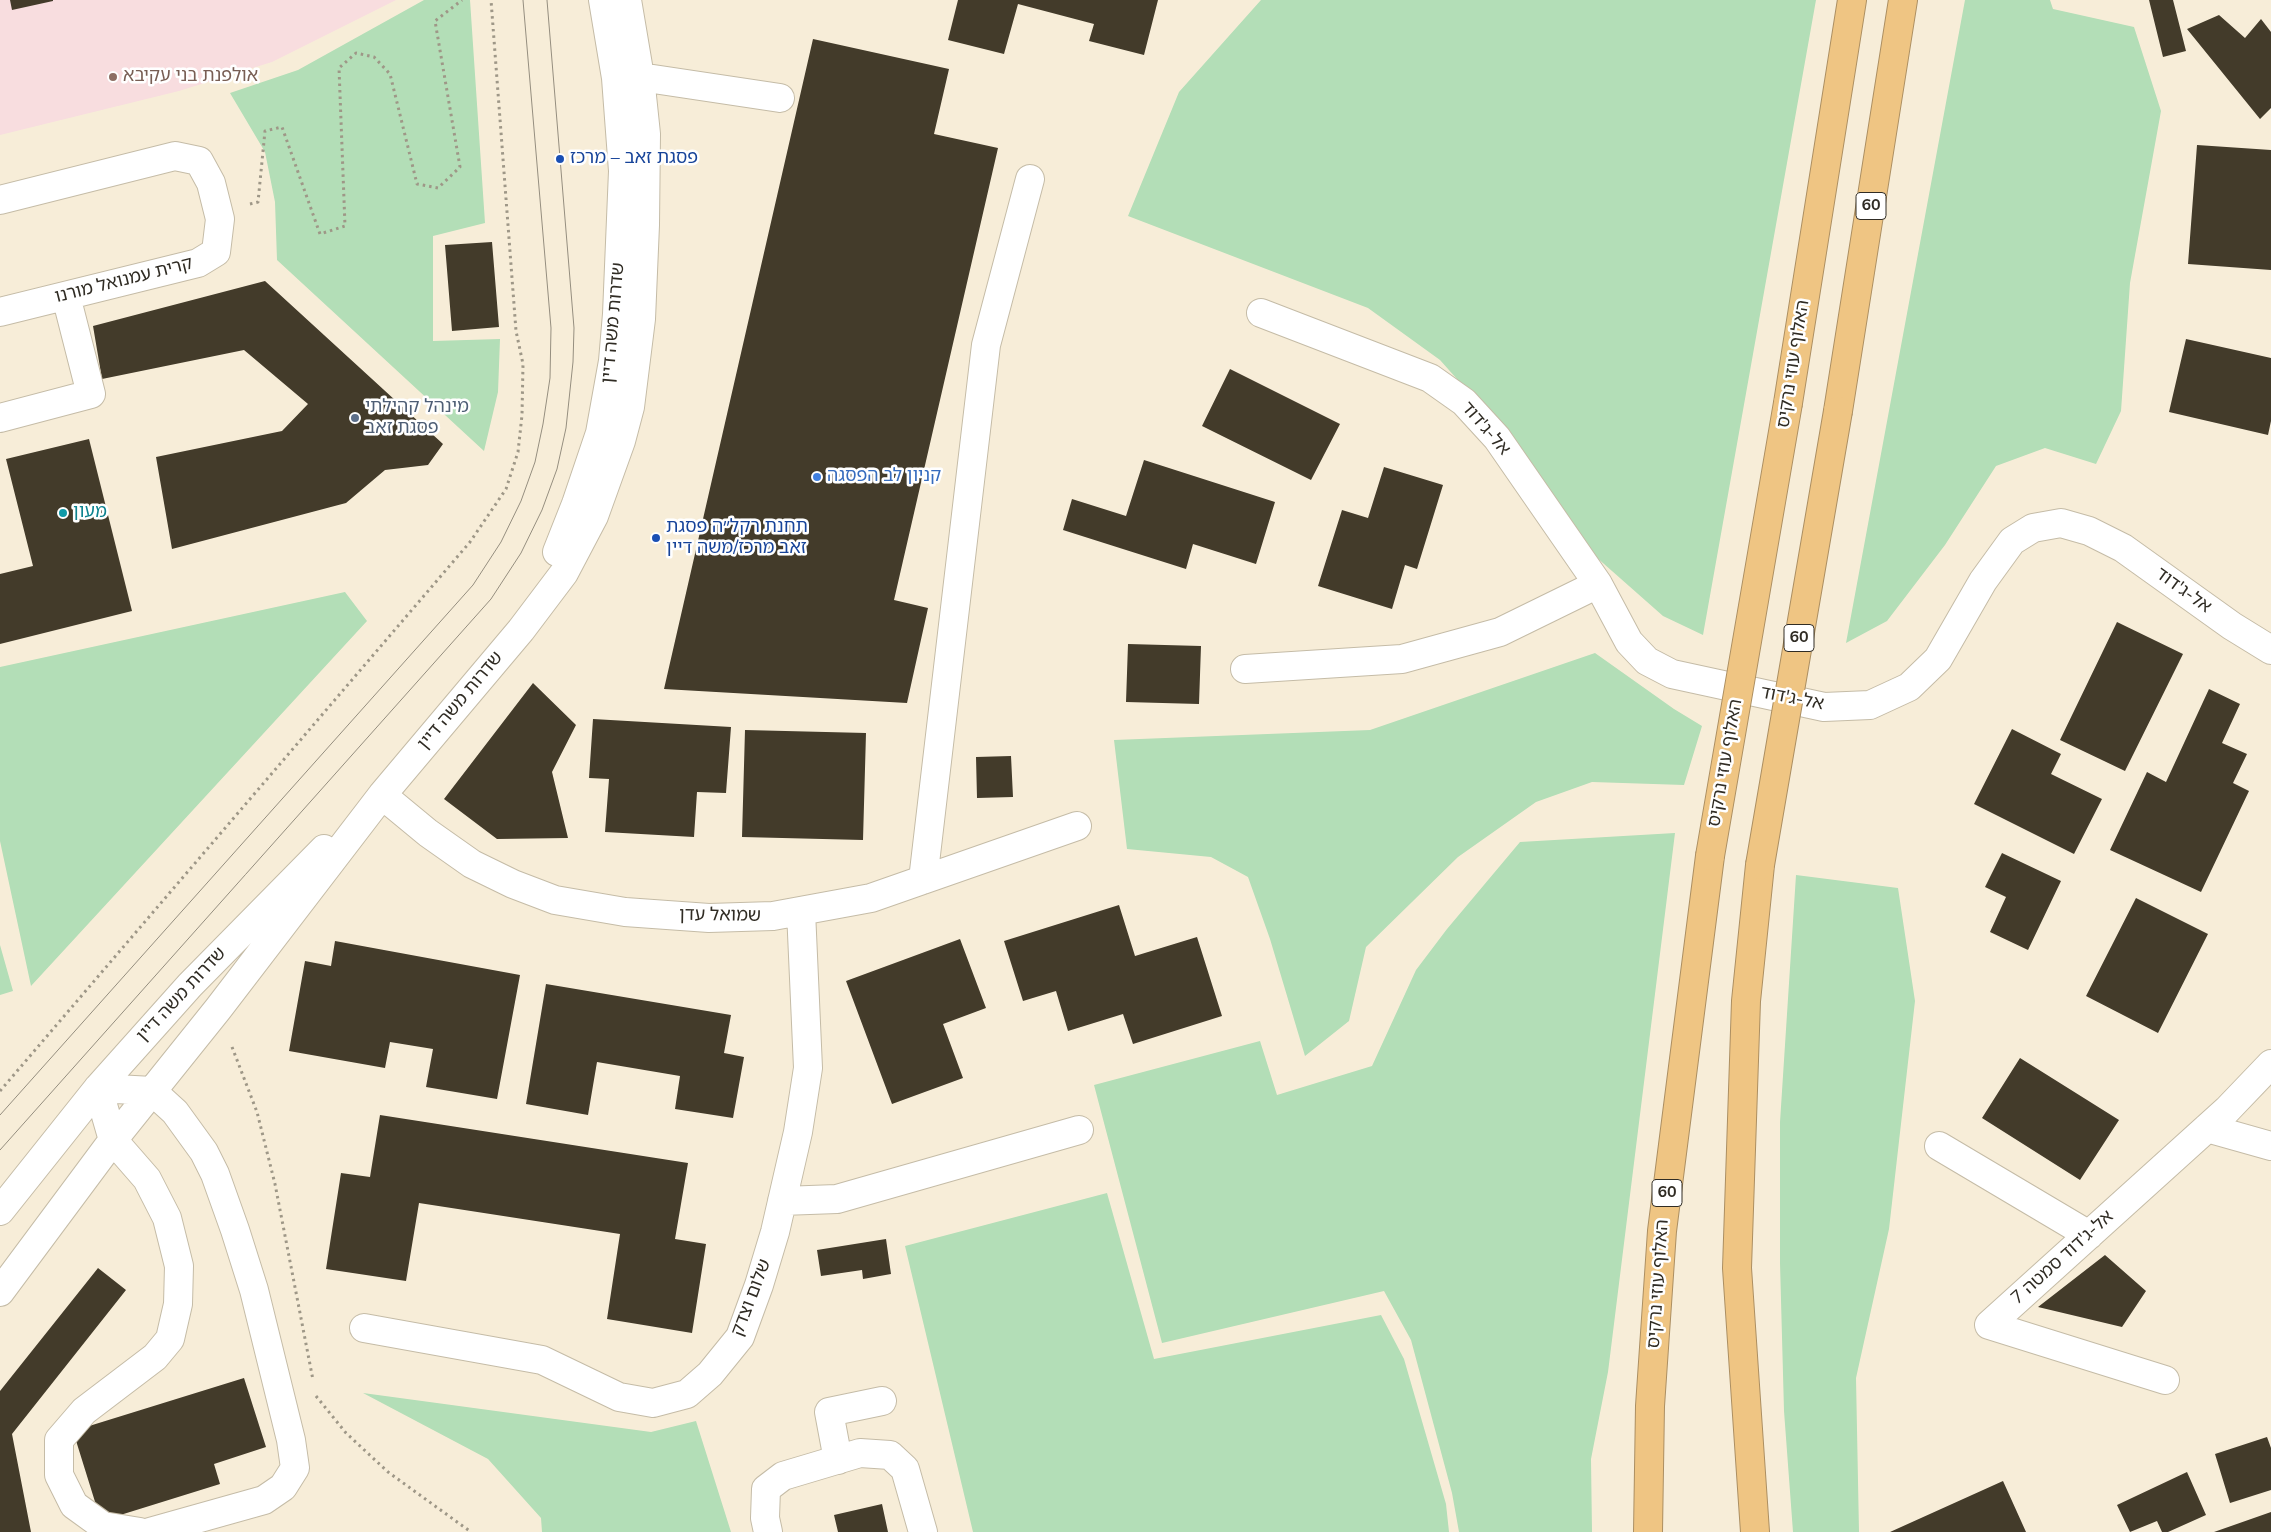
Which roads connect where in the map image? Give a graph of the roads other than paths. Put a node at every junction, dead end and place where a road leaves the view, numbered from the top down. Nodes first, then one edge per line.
1 (603, 0) edge
2 (627, 0) edge
3 (1852, 0) edge
4 (1904, 0) edge
5 (640, 77) junction
6 (780, 98) dead end
7 (1030, 179) dead end
8 (0, 200) edge
9 (66, 296) junction
10 (0, 312) edge
11 (1261, 313) dead end
12 (0, 418) edge
13 (1598, 584) junction
14 (521, 630) junction
15 (2271, 650) edge
16 (1245, 669) dead end
17 (382, 795) junction
18 (1077, 826) dead end
19 (923, 880) junction
20 (801, 911) junction
21 (2271, 1064) edge
22 (98, 1088) junction
23 (152, 1091) junction
24 (2207, 1128) junction
25 (1079, 1130) dead end
26 (113, 1140) junction
27 (1939, 1146) dead end
28 (2271, 1146) edge
29 (782, 1201) junction
30 (0, 1211) edge
31 (2089, 1235) junction
32 (0, 1292) edge
33 (364, 1328) dead end
34 (2165, 1380) dead end
35 (882, 1401) dead end
36 (838, 1460) junction
37 (140, 1532) edge
38 (150, 1532) edge
39 (768, 1532) edge
40 (923, 1532) edge
41 (1648, 1532) edge
42 (1755, 1532) edge

1 - 14 street, שדרות משה דיין
2 - 5 street, שדרות משה דיין
3 - 41 highway, האלוף עוזי נרקיס / 60, bridge
4 - 42 highway, 60, bridge
5 - 6 street
5 - 14 street, שדרות משה דיין
7 - 19 street
8 - 9 street, קרית עמנואל מורנו
9 - 10 street, קרית עמנואל מורנו
9 - 12 street
11 - 13 street, אל-ג'דוד
13 - 15 street, אל-ג'דוד
13 - 16 street
14 - 17 street, שדרות משה דיין
17 - 20 street, שמואל עדן
17 - 22 street, שדרות משה דיין
17 - 23 street, שדרות משה דיין
18 - 19 street, שמואל עדן
19 - 20 street, שמואל עדן
20 - 29 street, שלום וצדק
21 - 24 street, אל-ג'דוד סמטה 7
22 - 23 street
22 - 26 street
22 - 30 street, שדרות משה דיין
23 - 26 street, שדרות משה דיין
23 - 38 street
24 - 28 street
24 - 31 street, אל-ג'דוד סמטה 7
25 - 29 street
26 - 32 street
26 - 37 street
27 - 31 street
29 - 33 street, שלום וצדק
31 - 34 street, אל-ג'דוד סמטה 7
35 - 36 street
36 - 39 street
36 - 40 street

